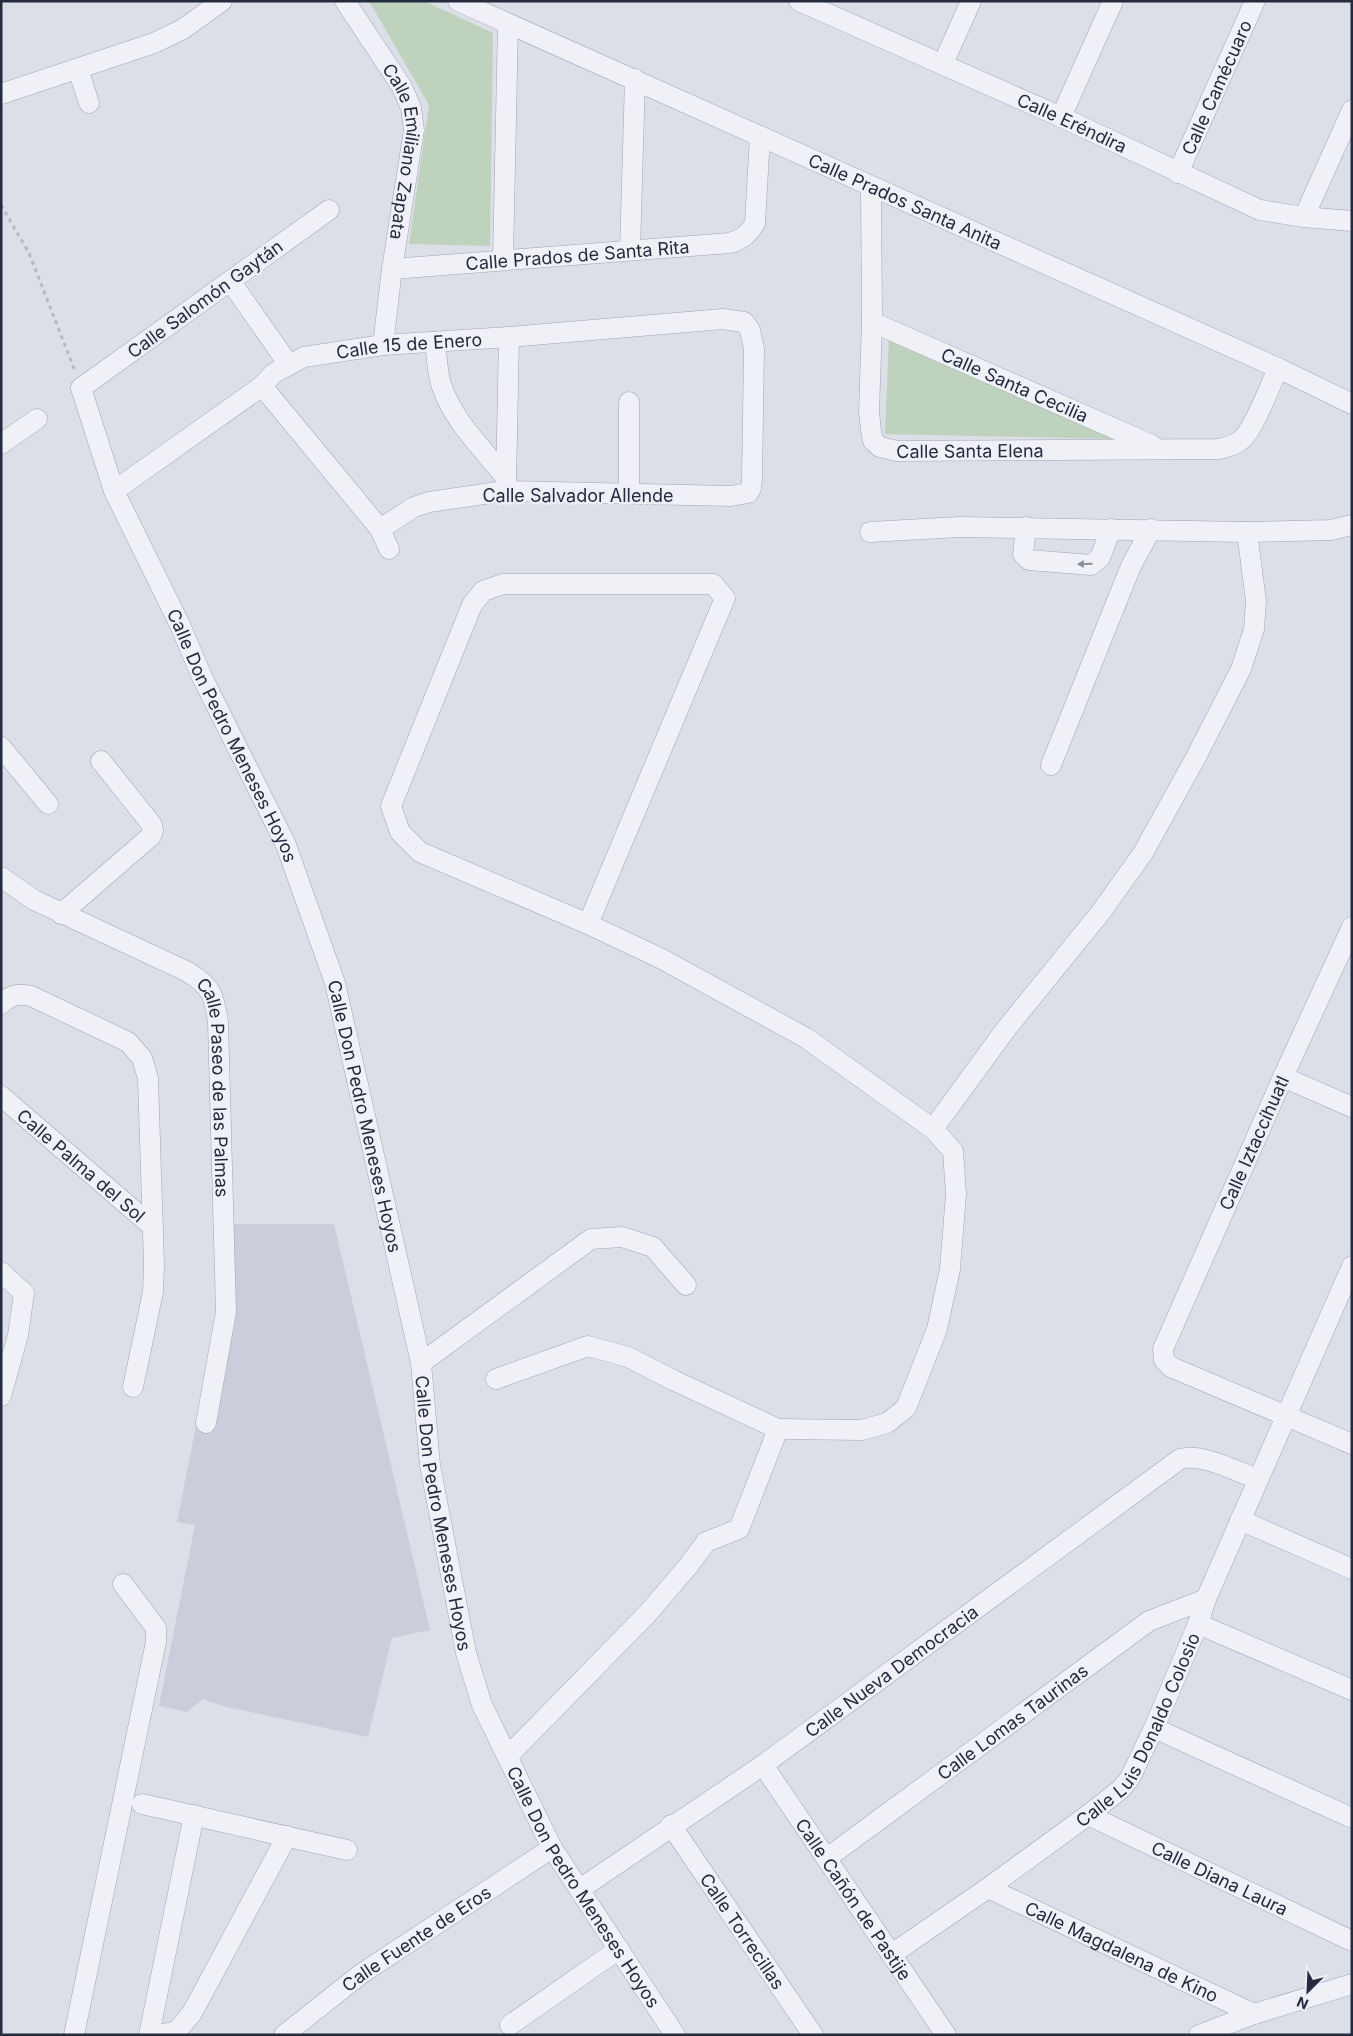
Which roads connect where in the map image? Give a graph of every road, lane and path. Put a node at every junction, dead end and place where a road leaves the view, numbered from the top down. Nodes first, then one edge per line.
1 (222, 1) edge
2 (345, 1) edge
3 (458, 1) edge
4 (799, 1) edge
5 (971, 1) edge
6 (1113, 1) edge
7 (1255, 1) edge
8 (825, 7) edge
9 (508, 24) junction
10 (943, 64) junction
11 (78, 69) junction
12 (635, 79) junction
13 (1, 94) edge
14 (89, 102) dead end
15 (1352, 110) edge
16 (1061, 117) junction
17 (760, 136) junction
18 (1178, 173) junction
19 (871, 187) junction
20 (1, 205) edge
21 (329, 210) dead end
22 (1304, 217) junction
23 (1352, 221) edge
24 (630, 250) junction
25 (503, 260) junction
26 (392, 269) junction
27 (230, 282) junction
28 (872, 322) junction
29 (509, 337) junction
30 (435, 342) junction
31 (383, 345) junction
32 (289, 365) junction
33 (1278, 368) junction
34 (262, 386) junction
35 (81, 388) junction
36 (629, 402) dead end
37 (1352, 404) edge
38 (37, 419) dead end
39 (1, 444) edge
40 (1158, 448) junction
41 (506, 484) junction
42 (751, 488) joint
43 (114, 491) junction
44 (629, 493) junction
45 (1352, 525) edge
46 (1026, 527) junction
47 (380, 529) junction
48 (1111, 529) junction
49 (1151, 530) junction
50 (870, 532) dead end
51 (1247, 532) junction
52 (389, 549) dead end
53 (1, 747) edge
54 (101, 761) dead end
55 (1051, 765) dead end
56 (48, 804) dead end
57 (2, 881) edge
58 (61, 914) junction
59 (588, 924) junction
60 (1352, 927) edge
61 (1, 1004) edge
62 (1283, 1077) junction
63 (1, 1096) edge
64 (1352, 1107) edge
65 (934, 1129) junction
66 (153, 1227) junction
67 (1352, 1266) edge
68 (1, 1272) edge
69 (686, 1285) dead end
70 (421, 1363) junction
71 (496, 1379) dead end
72 (133, 1386) dead end
73 (1, 1396) edge
74 (1286, 1415) junction
75 (206, 1423) dead end
76 (778, 1429) junction
77 (1352, 1444) edge
78 (1257, 1479) junction
79 (1240, 1520) junction
80 (1352, 1569) edge
81 (123, 1584) dead end
82 (1206, 1599) junction
83 (1198, 1624) junction
84 (1352, 1690) edge
85 (1154, 1728) junction
86 (508, 1756) junction
87 (763, 1765) junction
88 (142, 1804) dead end
89 (1088, 1815) junction
90 (194, 1816) junction
91 (1352, 1818) edge
92 (671, 1825) junction
93 (287, 1836) junction
94 (552, 1848) junction
95 (347, 1850) dead end
96 (827, 1858) junction
97 (988, 1888) junction
98 (580, 1889) junction
99 (1352, 1941) edge
100 (619, 1949) junction
101 (892, 1954) junction
102 (1352, 1984) edge
103 (1254, 2014) junction
104 (510, 2025) dead end
105 (74, 2035) edge
106 (149, 2035) edge
107 (160, 2035) edge
108 (284, 2035) edge
109 (675, 2035) edge
110 (813, 2035) edge
111 (946, 2035) edge
112 (1199, 2035) edge

1 - 11 street
2 - 26 street, Calle Emiliano Zapata
3 - 9 street, Calle Prados Santa Anita
4 - 8 street, Calle Eréndira
5 - 10 street
6 - 16 street
7 - 18 street, Calle Camécuaro
8 - 10 street, Calle Eréndira
9 - 12 street, Calle Prados Santa Anita
9 - 25 street
10 - 16 street, Calle Eréndira
11 - 13 street
11 - 14 street
12 - 17 street, Calle Prados Santa Anita
12 - 24 street
15 - 22 street
16 - 18 street, Calle Eréndira
17 - 19 street, Calle Prados Santa Anita
17 - 24 street, Calle Prados de Santa Rita
18 - 22 street, Calle Eréndira
19 - 28 street, Calle Santa Elena
19 - 33 street, Calle Prados Santa Anita
20 - 35 path
21 - 27 street, Calle Salomón Gaytán
22 - 23 street, Calle Eréndira
24 - 25 street, Calle Prados de Santa Rita
25 - 26 street, Calle Prados de Santa Rita
26 - 31 street, Calle Emiliano Zapata
27 - 32 street
27 - 35 street, Calle Salomón Gaytán
28 - 40 street, Calle Santa Cecilia
28 - 40 street, Calle Santa Elena
29 - 30 street, Calle 15 de Enero
29 - 41 street
29 - 42 street, Calle 15 de Enero
30 - 31 street, Calle 15 de Enero
30 - 41 street
31 - 32 street, Calle 15 de Enero
32 - 34 street, Calle 15 de Enero
33 - 37 street, Calle Prados Santa Anita
33 - 40 street, Calle Santa Elena
34 - 43 street, Calle 15 de Enero
34 - 47 street
35 - 43 street, Calle Don Pedro Meneses Hoyos
36 - 44 street
38 - 39 street
41 - 44 street, Calle Salvador Allende
41 - 47 street, Calle Salvador Allende
42 - 44 street, Calle Salvador Allende
43 - 70 street, Calle Don Pedro Meneses Hoyos
45 - 51 street
46 - 48 street
48 -> 46 street
46 - 50 street
47 - 52 street
48 - 49 street
49 - 51 street
49 - 55 street
51 - 65 street
53 - 56 street
54 - 58 street
57 - 58 street, Calle Paseo de las Palmas
58 - 75 street, Calle Paseo de las Palmas
59 - 59 street
59 - 65 street
60 - 62 street, Calle Iztaccíhuatl
61 - 66 street
62 - 64 street
62 - 74 street, Calle Iztaccíhuatl
63 - 66 street, Calle Palma del Sol
65 - 76 street
66 - 72 street, Calle Palma del Sol
67 - 74 street, Calle Luis Donaldo Colosio
68 - 73 street
69 - 70 street
70 - 86 street, Calle Don Pedro Meneses Hoyos
71 - 76 street
74 - 77 street
74 - 78 street, Calle Luis Donaldo Colosio
76 - 86 street
78 - 79 street, Calle Luis Donaldo Colosio
78 - 87 street, Calle Nueva Democracia
79 - 80 street
79 - 82 street, Calle Luis Donaldo Colosio
81 - 105 street
82 - 83 street, Calle Luis Donaldo Colosio
82 - 96 street, Calle Lomas Taurinas
83 - 84 street
83 - 85 street, Calle Luis Donaldo Colosio
85 - 89 street, Calle Luis Donaldo Colosio
85 - 91 street
86 - 94 street, Calle Don Pedro Meneses Hoyos
87 - 92 street, Calle Nueva Democracia
87 - 96 street, Calle Cañón de Pastije
88 - 90 street
89 - 97 street, Calle Luis Donaldo Colosio
89 - 99 street, Calle Diana Laura
90 - 93 street
90 - 106 street
92 - 98 street, Calle Nueva Democracia
92 - 110 street, Calle Torrecillas
93 - 95 street
93 - 107 street
94 - 98 street, Calle Don Pedro Meneses Hoyos
94 - 108 street, Calle Fuente de Eros
96 - 101 street, Calle Cañón de Pastije
97 - 101 street, Calle Luis Donaldo Colosio
97 - 103 street, Calle Magdalena de Kino
98 - 100 street, Calle Don Pedro Meneses Hoyos
100 - 104 street
100 - 109 street, Calle Don Pedro Meneses Hoyos
101 - 111 street, Calle Cañón de Pastije
102 - 103 street
103 - 112 street

